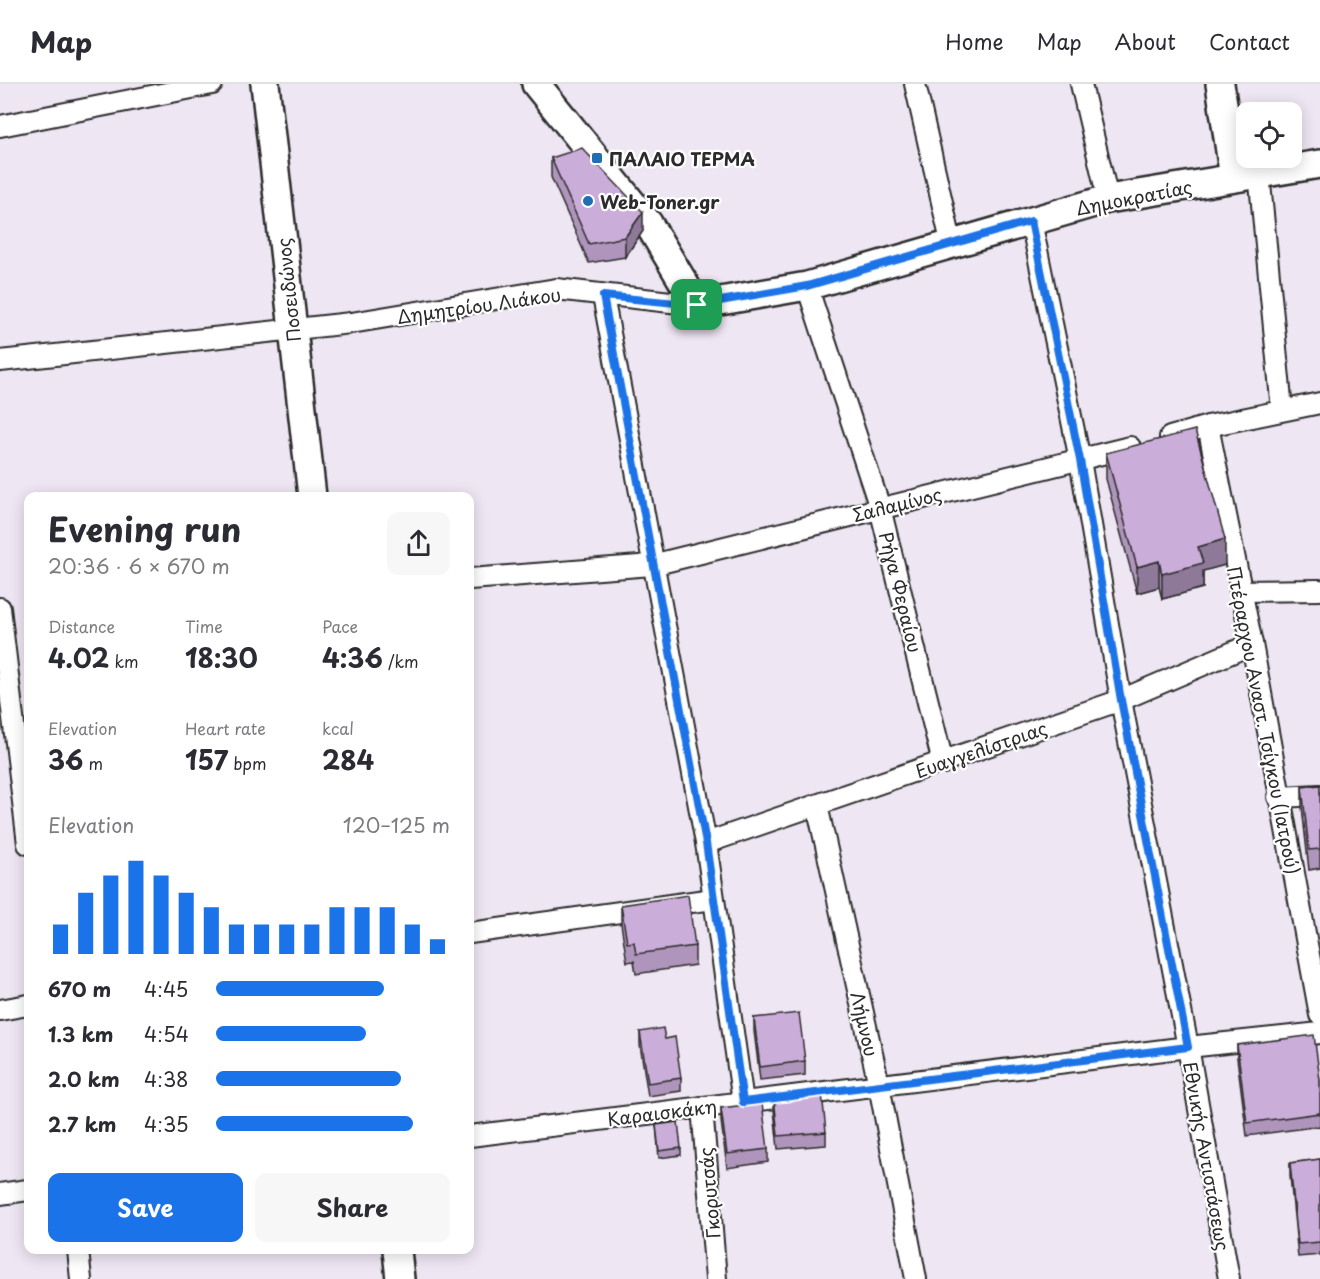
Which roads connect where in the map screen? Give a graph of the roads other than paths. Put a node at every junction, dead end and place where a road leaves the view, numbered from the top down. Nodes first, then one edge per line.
1 (212, 84) edge
2 (265, 84) edge
3 (536, 84) edge
4 (915, 84) edge
5 (1081, 84) edge
6 (1220, 84) edge
7 (0, 126) edge
8 (1320, 164) edge
9 (1247, 175) junction
10 (1108, 199) junction
11 (1031, 221) junction
12 (952, 246) junction
13 (807, 286) junction
14 (603, 296) junction
15 (697, 305) junction
16 (293, 329) junction
17 (0, 362) edge
18 (1320, 403) edge
19 (1282, 410) junction
20 (1208, 426) junction
21 (1080, 460) junction
22 (312, 492) edge
23 (880, 508) junction
24 (651, 565) junction
25 (474, 579) edge
26 (1320, 590) edge
27 (1240, 591) junction
28 (0, 608) edge
29 (1252, 644) junction
30 (13, 695) edge
31 (1121, 700) junction
32 (943, 763) junction
33 (1320, 795) edge
34 (1278, 797) junction
35 (24, 804) edge
36 (817, 805) junction
37 (706, 843) junction
38 (713, 899) junction
39 (474, 932) edge
40 (24, 1006) edge
41 (0, 1010) edge
42 (1320, 1015) edge
43 (1320, 1033) edge
44 (1188, 1047) junction
45 (879, 1085) junction
46 (743, 1102) junction
47 (702, 1107) junction
48 (474, 1136) edge
49 (24, 1191) edge
50 (0, 1194) edge
51 (78, 1254) edge
52 (397, 1254) edge
53 (81, 1279) edge
54 (400, 1279) edge
55 (716, 1279) edge
56 (916, 1279) edge
57 (1228, 1279) edge

1 - 7 street
2 - 16 street, Ποσειδώνος
3 - 15 street
4 - 12 street
5 - 10 street
6 - 9 street
8 - 9 street, Δημοκρατίας
9 - 10 street, Δημοκρατίας
9 - 19 street
10 - 11 street, Δημοκρατίας
11 - 12 street, Δημοκρατίας
11 - 21 street, Εθνικής Αντιστάσεως
12 - 13 street, Δημητρίου Λιάκου
13 - 15 street, Δημητρίου Λιάκου
13 - 23 street, Ρήγα Φεραίου
14 - 15 street, Δημητρίου Λιάκου
14 - 16 street, Δημητρίου Λιάκου
14 - 24 street
16 - 17 street, Δημητρίου Λιάκου
16 - 22 street, Ποσειδώνος
18 - 19 street, Σαλαμίνος
19 - 20 street, Σαλαμίνος
20 - 21 street, Σαλαμίνος
20 - 27 street, Πτέραρχου Αναστ. Τσίγκου (Ιατρού)
21 - 23 street, Σαλαμίνος
21 - 31 street, Εθνικής Αντιστάσεως
23 - 24 street, Σαλαμίνος
23 - 32 street, Ρήγα Φεραίου
24 - 25 street, Σαλαμίνος
24 - 37 street
26 - 27 street
27 - 29 street, Πτέραρχου Αναστ. Τσίγκου (Ιατρού)
28 - 30 street
29 - 31 street, Ευαγγελίστριας
29 - 34 street, Πτέραρχου Αναστ. Τσίγκου (Ιατρού)
30 - 35 street
31 - 32 street, Ευαγγελίστριας
31 - 44 street, Εθνικής Αντιστάσεως
32 - 36 street, Ευαγγελίστριας
33 - 34 street
34 - 42 street, Πτέραρχου Αναστ. Τσίγκου (Ιατρού)
36 - 37 street, Ευαγγελίστριας
36 - 45 street, Λήμνου
37 - 38 street
38 - 39 street
38 - 46 street
40 - 41 street
43 - 44 street, Καραισκάκη
44 - 45 street, Καραισκάκη
44 - 57 street, Εθνικής Αντιστάσεως
45 - 46 street, Καραισκάκη
45 - 56 street, Λήμνου
46 - 47 street, Καραισκάκη
47 - 48 street, Καραισκάκη
47 - 55 street, Γκορυτσάς
49 - 50 street
51 - 53 street
52 - 54 street

